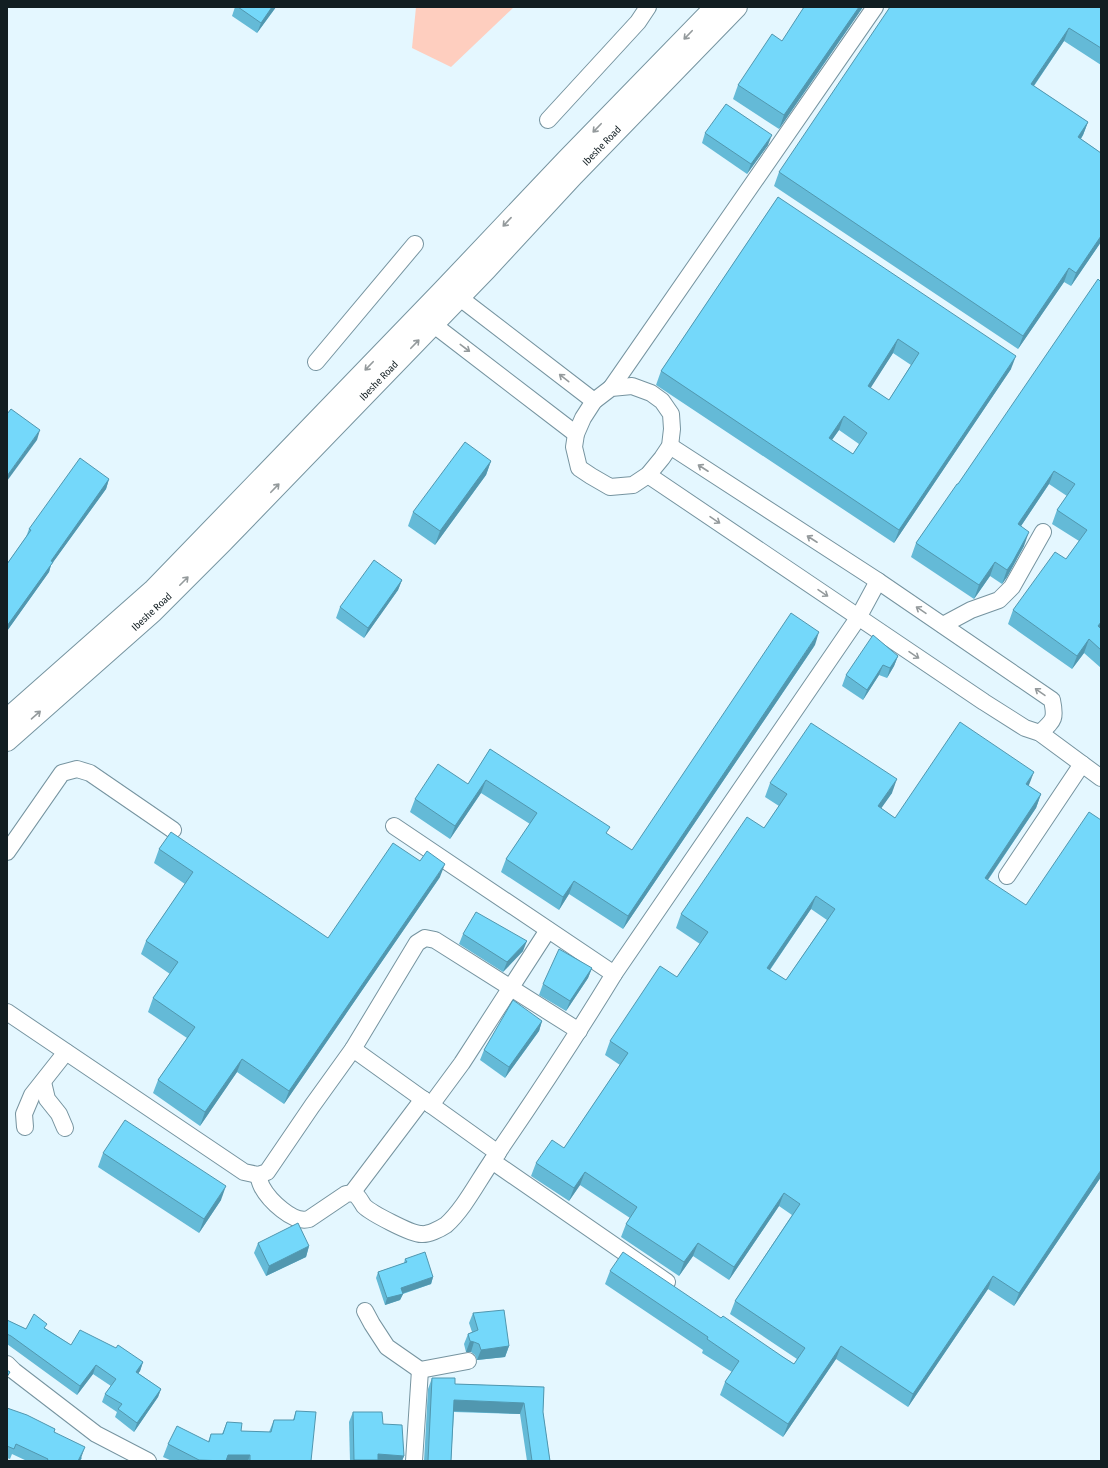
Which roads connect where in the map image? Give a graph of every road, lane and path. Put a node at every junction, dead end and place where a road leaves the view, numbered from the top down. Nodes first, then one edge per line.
1 (648, 7) edge
2 (715, 7) edge
3 (737, 7) edge
4 (875, 7) edge
5 (548, 120) dead end
6 (415, 244) dead end
7 (460, 298) junction
8 (434, 324) junction
9 (316, 362) dead end
10 (611, 388) junction
11 (594, 401) junction
12 (576, 434) junction
13 (670, 446) junction
14 (648, 475) junction
15 (1043, 532) dead end
16 (878, 581) junction
17 (858, 618) junction
18 (943, 625) junction
19 (7, 719) edge
20 (1040, 733) junction
21 (7, 741) edge
22 (1082, 764) junction
23 (1101, 778) edge
24 (394, 826) dead end
25 (173, 830) dead end
26 (7, 852) edge
27 (1007, 876) dead end
28 (548, 930) junction
29 (614, 974) junction
30 (510, 988) junction
31 (7, 1012) edge
32 (579, 1031) junction
33 (353, 1049) junction
34 (66, 1052) junction
35 (43, 1082) junction
36 (427, 1102) junction
37 (26, 1127) dead end
38 (65, 1128) dead end
39 (495, 1157) junction
40 (258, 1175) junction
41 (352, 1193) junction
42 (677, 1288) edge
43 (365, 1310) dead end
44 (468, 1361) dead end
45 (7, 1364) edge
46 (420, 1370) junction
47 (148, 1461) edge
48 (414, 1461) edge

1 - 5 street
2 -> 19 main road, Ibeshe Road
3 - 7 main road, Ibeshe Road
4 - 10 street
6 - 9 street
7 - 8 main road, Ibeshe Road
11 -> 7 street
8 -> 12 street
21 -> 8 main road, Ibeshe Road
10 - 11 street
10 - 13 street
11 - 12 street
12 - 14 street
13 - 14 street
16 -> 13 street
14 -> 17 street
15 - 18 street
16 - 17 street
18 -> 16 street
17 -> 20 street
17 - 29 street
20 -> 18 street
20 - 22 street
22 - 23 street
22 - 27 street
24 - 28 street
25 - 26 street
28 - 29 street
28 - 30 street
29 - 32 street
30 - 32 street
30 - 33 street
30 - 36 street
31 - 34 street
32 - 39 street
33 - 36 street
33 - 40 street
34 - 35 street
34 - 40 street
35 - 37 street
35 - 38 street
36 - 39 street
36 - 41 street
39 - 41 street
39 - 42 street
40 - 41 street
43 - 46 street
44 - 46 street
45 - 47 street
46 - 48 street

